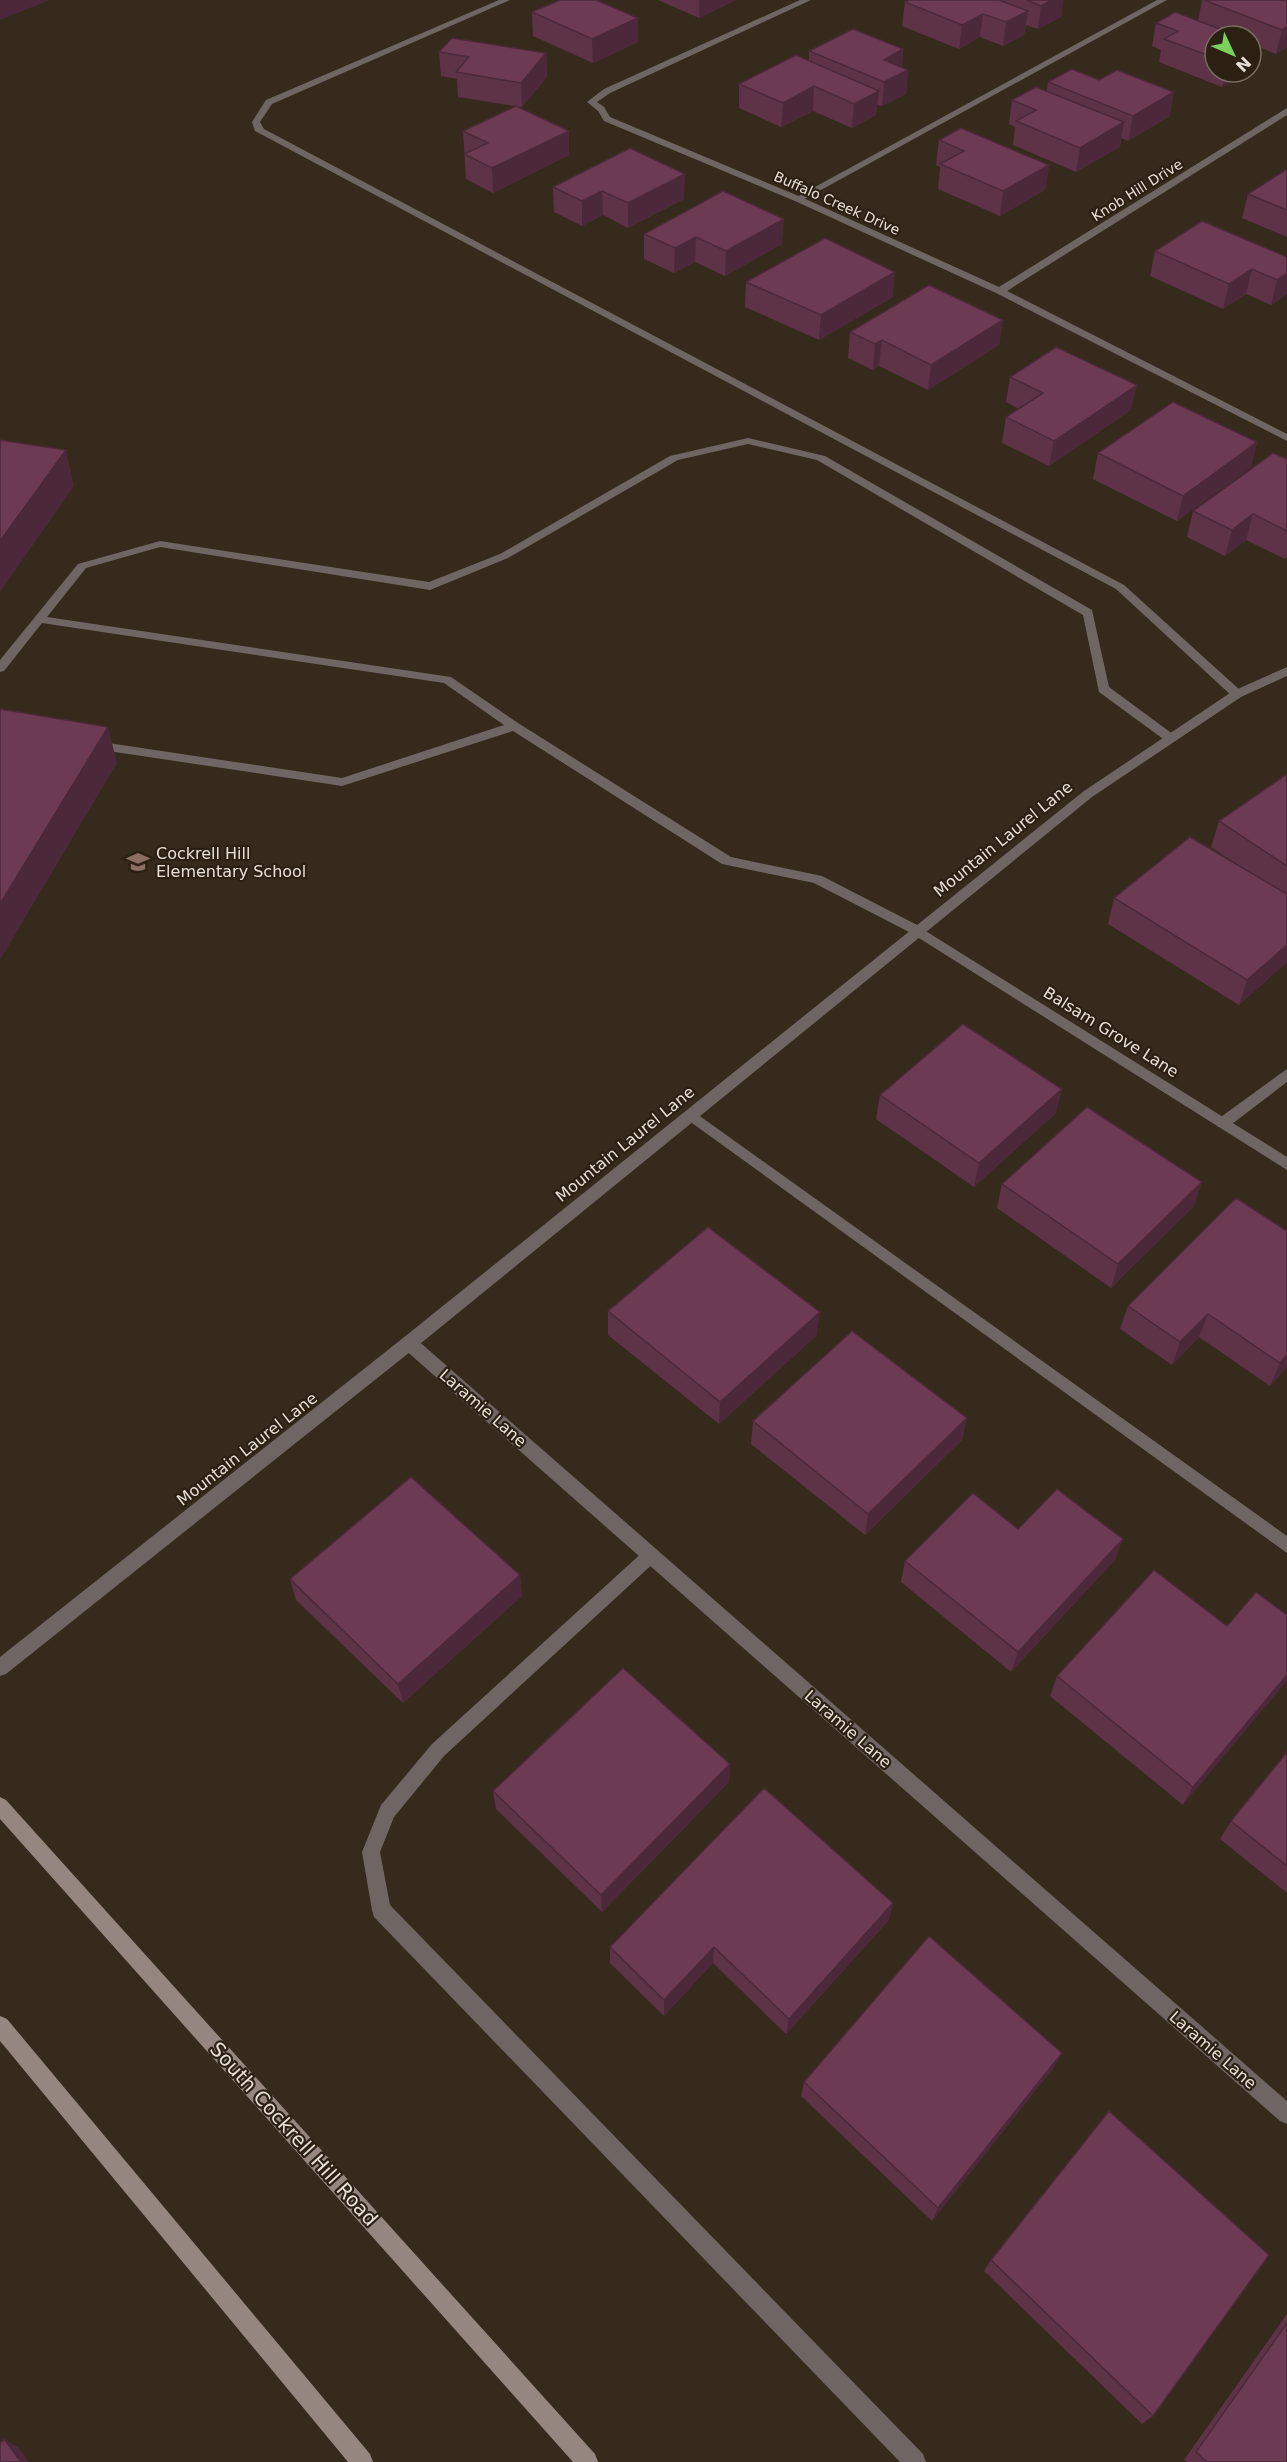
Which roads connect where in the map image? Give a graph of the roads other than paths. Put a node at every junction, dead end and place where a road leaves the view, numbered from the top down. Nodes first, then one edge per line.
1 (506, 0) edge
2 (807, 0) edge
3 (1163, 0) edge
4 (1287, 111) edge
5 (798, 199) junction
6 (1000, 291) junction
7 (1287, 438) edge
8 (39, 619) junction
9 (0, 668) edge
10 (1287, 671) edge
11 (1238, 694) junction
12 (514, 726) junction
13 (1170, 738) junction
14 (83, 743) edge
15 (916, 930) junction
16 (1287, 1074) edge
17 (690, 1114) junction
18 (1223, 1124) junction
19 (1287, 1164) edge
20 (409, 1343) junction
21 (1287, 1546) edge
22 (651, 1555) junction
23 (0, 1668) edge
24 (0, 1806) edge
25 (0, 2026) edge
26 (1287, 2114) edge
27 (362, 2462) edge
28 (587, 2462) edge
29 (915, 2462) edge

1 - 11 street
2 - 5 street, Buffalo Creek Drive
3 - 5 street
4 - 6 street, Knob Hill Drive
5 - 6 street, Buffalo Creek Drive
6 - 7 street, Buffalo Creek Drive
8 - 9 street
8 - 12 street, Balsam Grove Lane
8 - 13 street
10 - 11 street, Mountain Laurel Lane
11 - 13 street, Mountain Laurel Lane
12 - 14 street
12 - 15 street, Balsam Grove Lane
13 - 15 street, Mountain Laurel Lane
15 - 17 street, Mountain Laurel Lane
15 - 18 street, Balsam Grove Lane
16 - 18 street
17 - 20 street, Mountain Laurel Lane
17 - 21 street
18 - 19 street, Balsam Grove Lane
20 - 22 street, Laramie Lane
20 - 23 street, Mountain Laurel Lane
22 - 26 street, Laramie Lane
22 - 29 street
24 - 28 main road, South Cockrell Hill Road
25 - 27 main road

